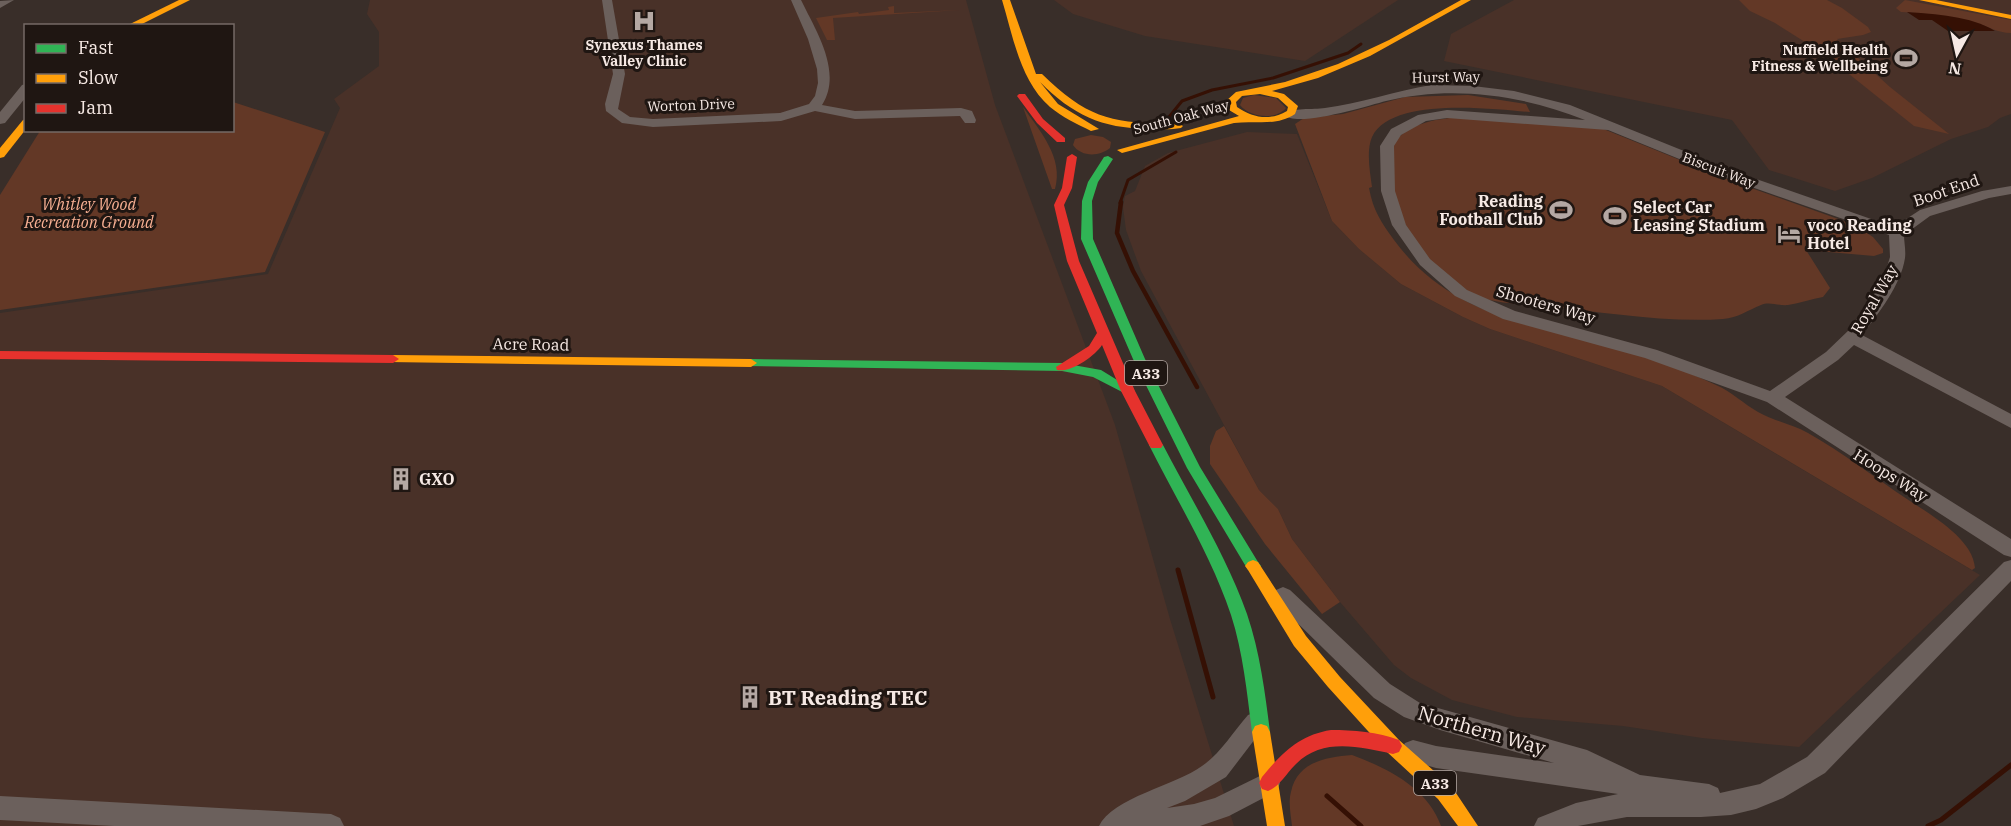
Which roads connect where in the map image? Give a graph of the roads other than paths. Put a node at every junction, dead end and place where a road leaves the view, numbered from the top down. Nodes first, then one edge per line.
1 (9, 0) edge
2 (185, 0) edge
3 (607, 0) edge
4 (796, 0) edge
5 (1006, 0) edge
6 (1467, 0) edge
7 (1923, 0) edge
8 (0, 5) edge
9 (2011, 17) edge
10 (134, 24) edge
11 (1028, 63) junction
12 (1309, 80) junction
13 (1016, 81) dead end
14 (24, 90) edge
15 (1260, 91) junction
16 (1230, 105) junction
17 (1557, 106) junction
18 (814, 107) junction
19 (1290, 109) junction
20 (1249, 118) junction
21 (0, 120) edge
22 (970, 120) dead end
23 (1552, 121) junction
24 (24, 124) edge
25 (1178, 126) junction
26 (1612, 126) junction
27 (1094, 129) junction
28 (1111, 132) junction
29 (1060, 140) junction
30 (2, 149) edge
31 (1122, 150) junction
32 (1072, 157) junction
33 (1108, 159) junction
34 (2011, 190) edge
35 (1896, 233) junction
36 (1102, 334) junction
37 (1852, 337) junction
38 (0, 355) edge
39 (1062, 367) junction
40 (1128, 391) junction
41 (1773, 398) junction
42 (2011, 423) edge
43 (2011, 549) edge
44 (2011, 568) edge
45 (1259, 576) junction
46 (1258, 719) junction
47 (1394, 746) junction
48 (1268, 783) junction
49 (1640, 787) junction
50 (1746, 800) junction
51 (0, 808) edge
52 (331, 826) edge
53 (1112, 826) edge
54 (1120, 826) edge
55 (1276, 826) edge
56 (1469, 826) edge
57 (1547, 826) edge

1 - 8 street
2 - 10 main road
3 - 18 street, Worton Drive
4 - 18 street
5 - 11 main road
6 - 12 main road
7 - 9 main road
11 - 25 main road
11 - 27 main road
12 - 15 main road
12 - 19 main road
13 - 29 main road
14 - 21 street
15 - 16 main road, South Oak Way
15 - 19 main road
16 - 20 main road
16 - 25 main road, South Oak Way
17 - 19 street, Hurst Way
17 - 23 street
17 - 26 street, Hurst Way
18 - 22 street, Worton Drive
19 - 20 main road, South Oak Way
20 - 31 main road, South Oak Way
23 - 26 street, Shooters Way
23 - 41 street, Shooters Way
24 - 30 main road
25 - 28 main road, South Oak Way
26 - 35 street, Biscuit Way
27 - 28 main road, South Oak Way
27 - 29 main road
28 - 31 main road
29 - 32 main road
31 - 33 main road, South Oak Way
32 - 33 main road
32 - 36 main road, A33
33 - 45 main road, A33
34 - 35 street, Boot End
35 - 37 street, Royal Way
36 - 39 main road
36 - 40 main road, A33
37 - 41 street, Royal Way
37 - 42 street
38 - 39 main road, Acre Road
39 - 40 main road, Acre Road
40 - 46 main road, A33
41 - 43 street, Hoops Way
44 - 50 street, Northern Way
45 - 47 main road, A33
45 - 49 street, Northern Way
46 - 48 main road, A33
46 - 53 street
47 - 48 main road
47 - 49 street, Northern Way
47 - 56 main road, A33
48 - 54 street
48 - 55 main road, A33
49 - 50 street, Northern Way
50 - 57 street, Northern Way
51 - 52 street

